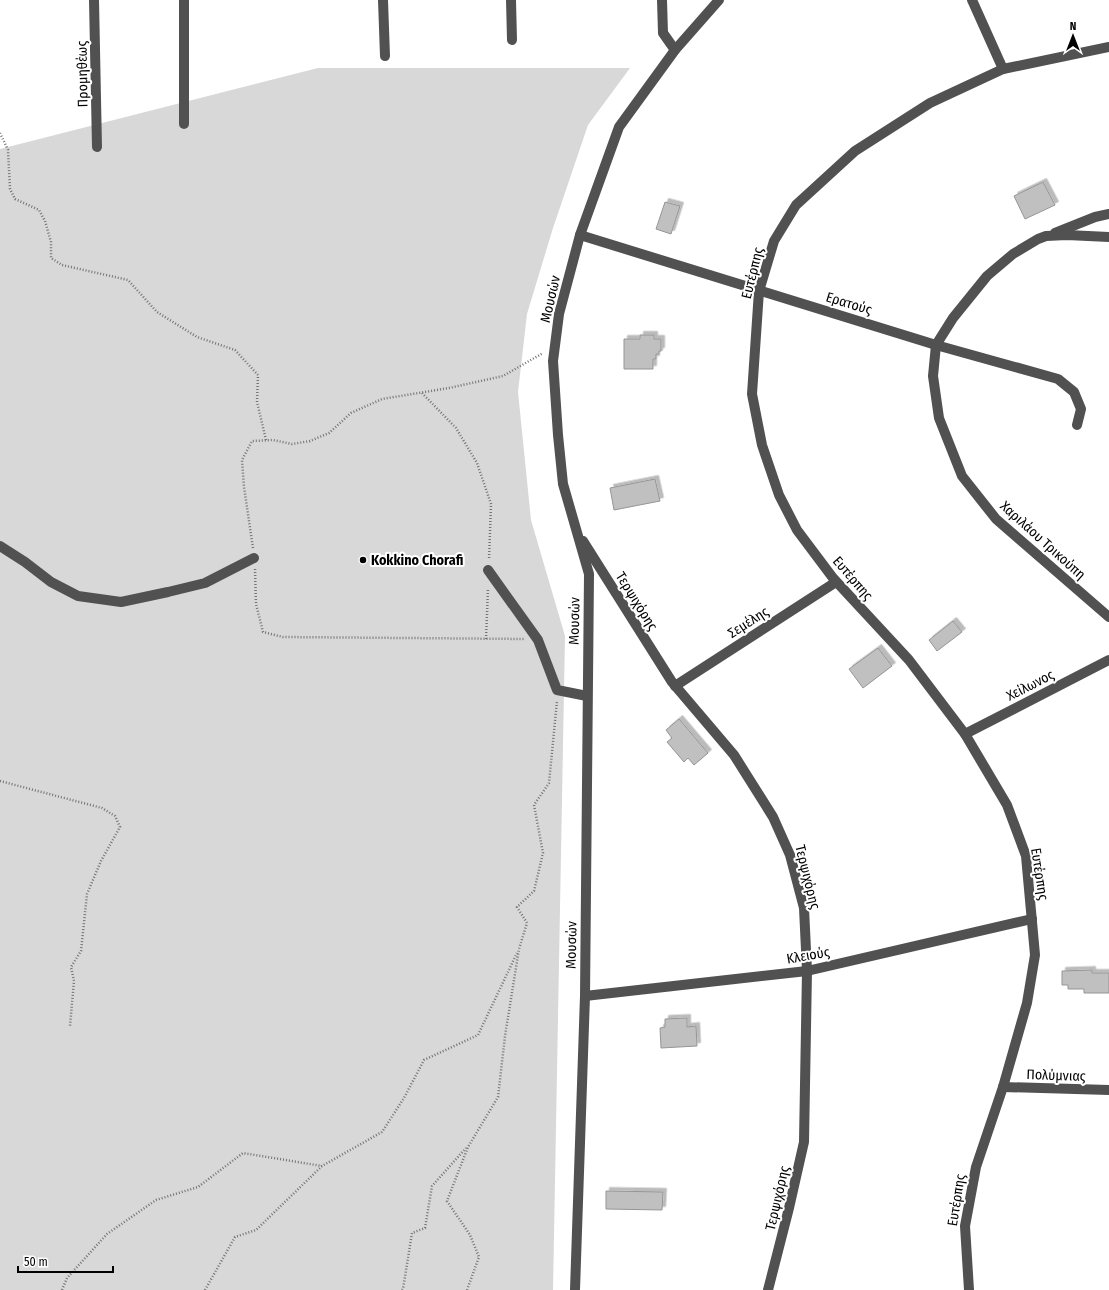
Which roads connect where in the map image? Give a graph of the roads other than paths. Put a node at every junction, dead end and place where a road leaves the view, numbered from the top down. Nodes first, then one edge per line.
1 (94, 0) edge
2 (184, 0) edge
3 (383, 0) edge
4 (511, 0) edge
5 (662, 0) edge
6 (718, 0) edge
7 (972, 0) edge
8 (512, 40) dead end
9 (1109, 47) edge
10 (675, 50) junction
11 (385, 56) dead end
12 (1003, 69) junction
13 (184, 124) dead end
14 (97, 146) dead end
15 (1109, 214) edge
16 (580, 235) junction
17 (1046, 236) junction
18 (1109, 237) edge
19 (759, 291) junction
20 (936, 345) junction
21 (1077, 425) dead end
22 (577, 530) junction
23 (0, 546) edge
24 (254, 558) road end
25 (488, 570) road end
26 (602, 572) junction
27 (589, 574) junction
28 (836, 582) junction
29 (1109, 617) edge
30 (1109, 660) edge
31 (675, 686) junction
32 (587, 696) junction
33 (965, 734) junction
34 (1032, 919) junction
35 (807, 971) junction
36 (584, 996) junction
37 (1003, 1087) junction
38 (1109, 1090) edge
39 (575, 1290) edge
40 (768, 1290) edge
41 (969, 1290) edge

1 - 14 street, Προμηθέως
2 - 13 street
3 - 11 street
4 - 8 street
5 - 10 street
6 - 10 street, Μουσών
7 - 12 street
9 - 12 street, Ευτέρπης
10 - 16 street, Μουσών
12 - 19 street, Ευτέρπης
15 - 17 street
16 - 19 street, Ερατούς
16 - 22 street, Μουσών
17 - 18 street, Χαριλάου Τρικούπη
17 - 20 street, Χαριλάου Τρικούπη
19 - 20 street, Ερατούς
19 - 28 street, Ευτέρπης
20 - 21 street, Ερατούς
20 - 29 street, Χαριλάου Τρικούπη
22 - 26 street, Τερψιχόρης
22 - 27 street, Μουσών
23 - 24 street
25 - 32 street
26 - 27 street
26 - 31 street, Τερψιχόρης
27 - 32 street, Μουσών
28 - 31 street, Σεμέλης
28 - 33 street, Ευτέρπης
30 - 33 street, Χείλωνος
31 - 35 street, Τερψιχόρης
32 - 36 street, Μουσών
33 - 34 street, Ευτέρπης
34 - 35 street, Κλειούς
34 - 37 street, Ευτέρπης
35 - 36 street, Κλειούς
35 - 40 street, Τερψιχόρης
36 - 39 street, Μουσών
37 - 38 street, Πολύμνιας
37 - 41 street, Ευτέρπης

